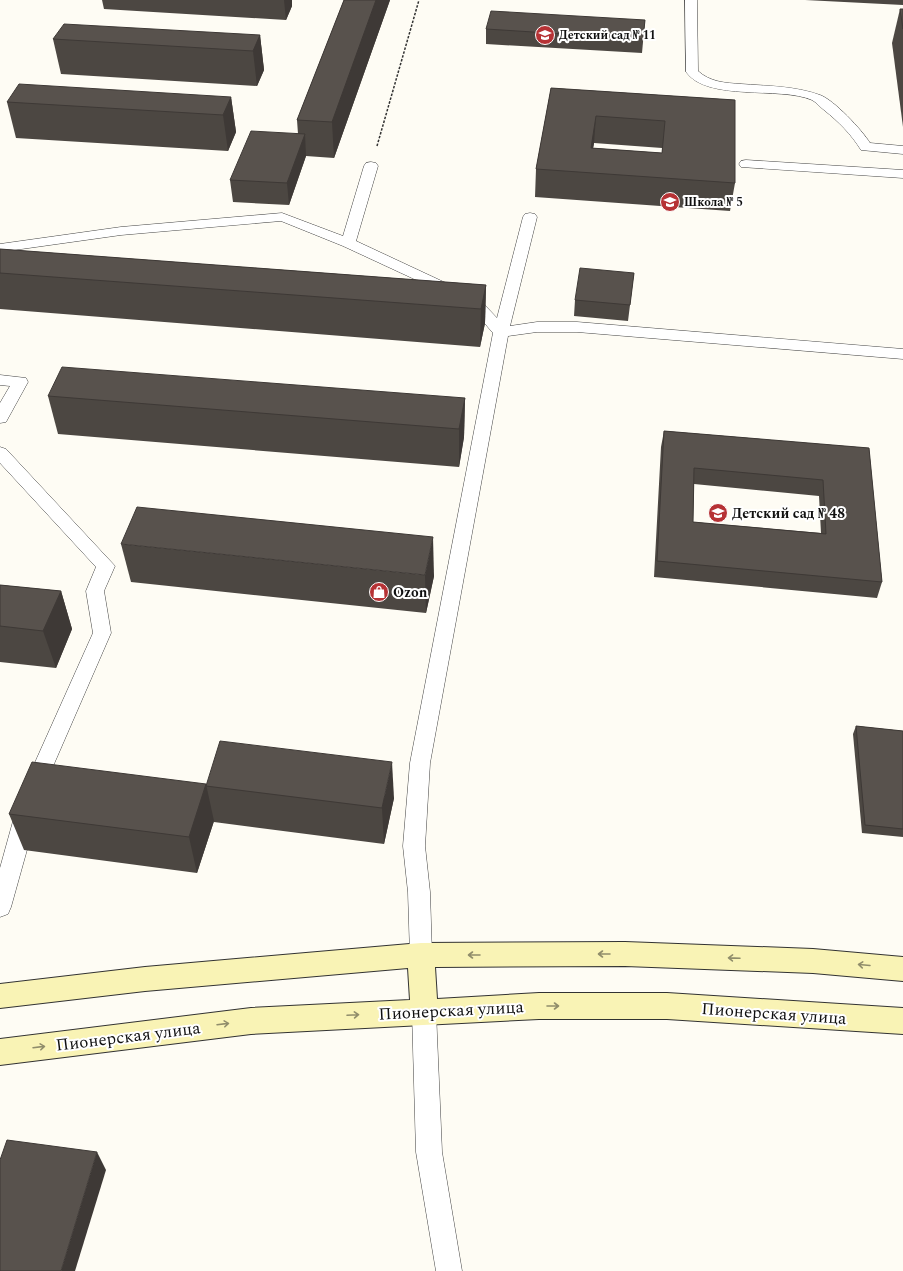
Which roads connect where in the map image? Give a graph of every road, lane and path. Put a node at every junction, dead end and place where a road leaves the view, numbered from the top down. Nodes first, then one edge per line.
1 (419, 0) edge
2 (691, 0) edge
3 (903, 150) edge
4 (746, 164) dead end
5 (371, 166) joint
6 (903, 174) edge
7 (530, 217) dead end
8 (348, 243) junction
9 (0, 248) edge
10 (501, 332) junction
11 (903, 354) edge
12 (0, 380) edge
13 (0, 418) edge
14 (0, 453) edge
15 (0, 906) edge
16 (421, 955) junction
17 (903, 968) edge
18 (0, 996) edge
19 (424, 1012) junction
20 (903, 1021) edge
21 (0, 1052) edge
22 (449, 1271) edge

1 - 5 path
2 - 3 lane
4 - 6 lane
5 - 8 lane
7 - 10 lane
8 - 9 lane
8 - 10 lane
10 - 11 lane
10 - 16 lane
12 - 13 lane
14 - 15 lane
17 -> 16 main road
16 - 18 main road
16 - 19 main road
19 -> 20 main road, Пионерская улица
21 -> 19 main road, Пионерская улица
19 - 22 lane

